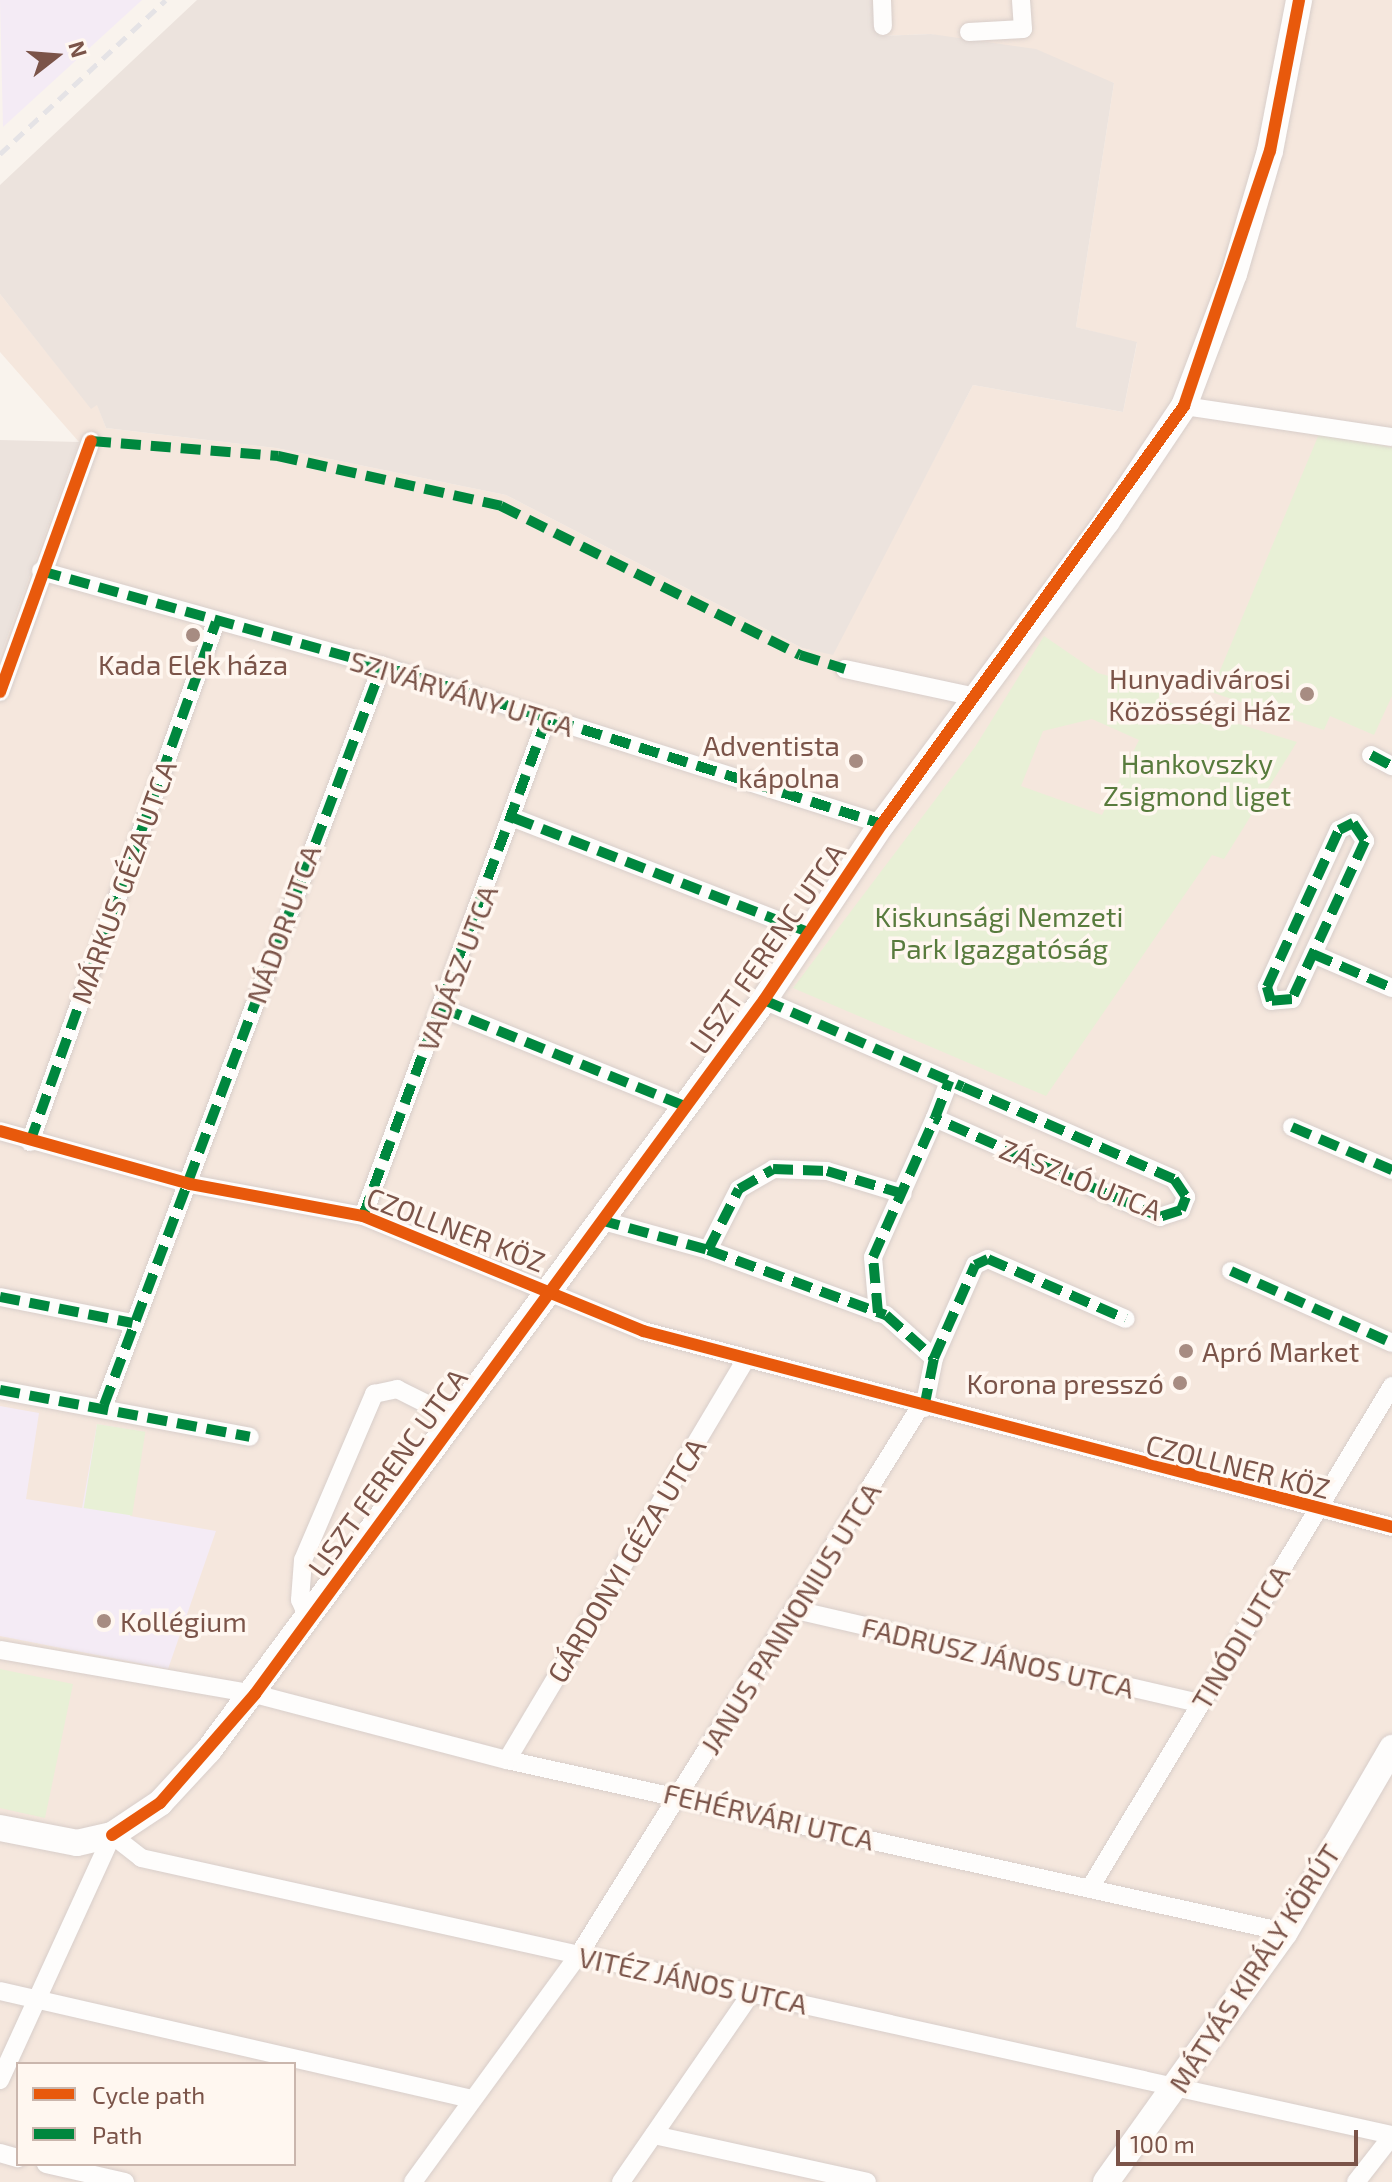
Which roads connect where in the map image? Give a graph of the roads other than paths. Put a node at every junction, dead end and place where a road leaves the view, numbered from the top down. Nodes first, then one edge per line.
1 (882, 0) edge
2 (1021, 0) edge
3 (1299, 0) edge
4 (883, 26) dead end
5 (969, 32) dead end
6 (1184, 406) junction
7 (1392, 437) edge
8 (91, 441) dead end
9 (41, 571) junction
10 (216, 622) junction
11 (382, 666) junction
12 (845, 669) dead end
13 (0, 692) edge
14 (976, 697) junction
15 (547, 718) junction
16 (1371, 755) dead end
17 (1392, 766) edge
18 (514, 818) junction
19 (882, 824) junction
20 (808, 932) junction
21 (1313, 954) junction
22 (1392, 988) edge
23 (764, 1000) junction
24 (442, 1008) junction
25 (949, 1081) junction
26 (685, 1106) junction
27 (935, 1118) junction
28 (1292, 1127) dead end
29 (0, 1131) edge
30 (30, 1142) junction
31 (1392, 1170) edge
32 (190, 1184) junction
33 (903, 1194) junction
34 (363, 1216) junction
35 (600, 1220) junction
36 (708, 1250) junction
37 (1231, 1271) dead end
38 (551, 1292) junction
39 (0, 1297) edge
40 (878, 1313) junction
41 (1126, 1319) dead end
42 (132, 1323) junction
43 (1392, 1343) edge
44 (934, 1358) junction
45 (745, 1360) junction
46 (1392, 1386) edge
47 (0, 1390) edge
48 (104, 1405) junction
49 (922, 1408) junction
50 (455, 1418) junction
51 (250, 1437) dead end
52 (1316, 1511) junction
53 (1392, 1527) edge
54 (796, 1610) junction
55 (309, 1620) junction
56 (0, 1650) edge
57 (255, 1694) junction
58 (1200, 1703) junction
59 (1392, 1748) edge
60 (507, 1760) junction
61 (679, 1796) junction
62 (0, 1828) edge
63 (112, 1835) junction
64 (1090, 1888) junction
65 (1285, 1932) junction
66 (578, 1956) junction
67 (0, 1991) edge
68 (752, 1992) junction
69 (37, 1999) junction
70 (0, 2080) edge
71 (1180, 2084) junction
72 (470, 2099) junction
73 (654, 2135) junction
74 (1392, 2135) edge
75 (55, 2166) edge
76 (125, 2182) edge
77 (413, 2182) edge
78 (621, 2182) edge
79 (867, 2182) edge
80 (1106, 2182) edge
81 (1356, 2182) edge

1 - 4 street
2 - 5 street
3 - 6 street, LISZT FERENC UTCA
6 - 7 street
6 - 14 street, LISZT FERENC UTCA
8 - 9 street
9 - 10 street, SZIVÁRVÁNY UTCA
9 - 13 street
10 - 11 street, SZIVÁRVÁNY UTCA
10 - 30 street, MÁRKUS GÉZA UTCA
11 - 15 street, SZIVÁRVÁNY UTCA
11 - 32 street, NÁDOR UTCA
12 - 14 street
14 - 19 street, LISZT FERENC UTCA
15 - 18 street, VADÁSZ UTCA
15 - 19 street, SZIVÁRVÁNY UTCA
16 - 17 street
18 - 20 street
18 - 24 street, VADÁSZ UTCA
19 - 20 street, LISZT FERENC UTCA
20 - 23 street, LISZT FERENC UTCA
21 - 21 street
21 - 22 street
23 - 25 street, ZÁSZLÓ UTCA
23 - 26 street, LISZT FERENC UTCA
24 - 26 street
24 - 34 street, VADÁSZ UTCA
25 - 27 street
25 - 27 street, ZÁSZLÓ UTCA
26 - 35 street, LISZT FERENC UTCA
27 - 33 street
28 - 31 street
29 - 30 street, CZOLLNER KÖZ
30 - 32 street, CZOLLNER KÖZ
32 - 34 street, CZOLLNER KÖZ
32 - 42 street, NÁDOR UTCA
33 - 36 street
33 - 40 street
34 - 38 street, CZOLLNER KÖZ
35 - 36 street
35 - 38 street, LISZT FERENC UTCA
36 - 40 street
37 - 43 street
38 - 45 street, CZOLLNER KÖZ
38 - 50 street, LISZT FERENC UTCA
39 - 42 street
40 - 44 street
41 - 44 street
42 - 48 street, NÁDOR UTCA
44 - 49 street
45 - 49 street, CZOLLNER KÖZ
45 - 60 street, GÁRDONYI GÉZA UTCA
46 - 52 street, TINÓDI UTCA
47 - 48 street
48 - 51 street
49 - 52 street, CZOLLNER KÖZ
49 - 54 street, JANUS PANNONIUS UTCA
50 - 55 street, LISZT FERENC UTCA
50 - 55 street, LISZT FERENC UTCA
52 - 53 street, CZOLLNER KÖZ
52 - 58 street, TINÓDI UTCA
54 - 58 street, FADRUSZ JÁNOS UTCA
54 - 61 street, JANUS PANNONIUS UTCA
55 - 57 street, LISZT FERENC UTCA
56 - 57 street, FEHÉRVÁRI UTCA
57 - 60 street, FEHÉRVÁRI UTCA
57 - 63 street, LISZT FERENC UTCA
58 - 64 street, TINÓDI UTCA
59 - 65 street, MÁTYÁS KIRÁLY KÖRÚT
60 - 61 street, FEHÉRVÁRI UTCA
61 - 64 street, FEHÉRVÁRI UTCA
61 - 66 street, JANUS PANNONIUS UTCA
62 - 63 street
63 - 66 street, VITÉZ JÁNOS UTCA
63 - 69 street
64 - 65 street, FEHÉRVÁRI UTCA
65 - 71 street, MÁTYÁS KIRÁLY KÖRÚT
66 - 68 street, VITÉZ JÁNOS UTCA
66 - 72 street, JANUS PANNONIUS UTCA
67 - 69 street
68 - 71 street, VITÉZ JÁNOS UTCA
68 - 73 street
69 - 70 street
69 - 72 street
71 - 74 street, VITÉZ JÁNOS UTCA
71 - 80 street, MÁTYÁS KIRÁLY KÖRÚT
72 - 77 street, JANUS PANNONIUS UTCA
73 - 78 street
73 - 79 street
74 - 81 street
75 - 76 street

